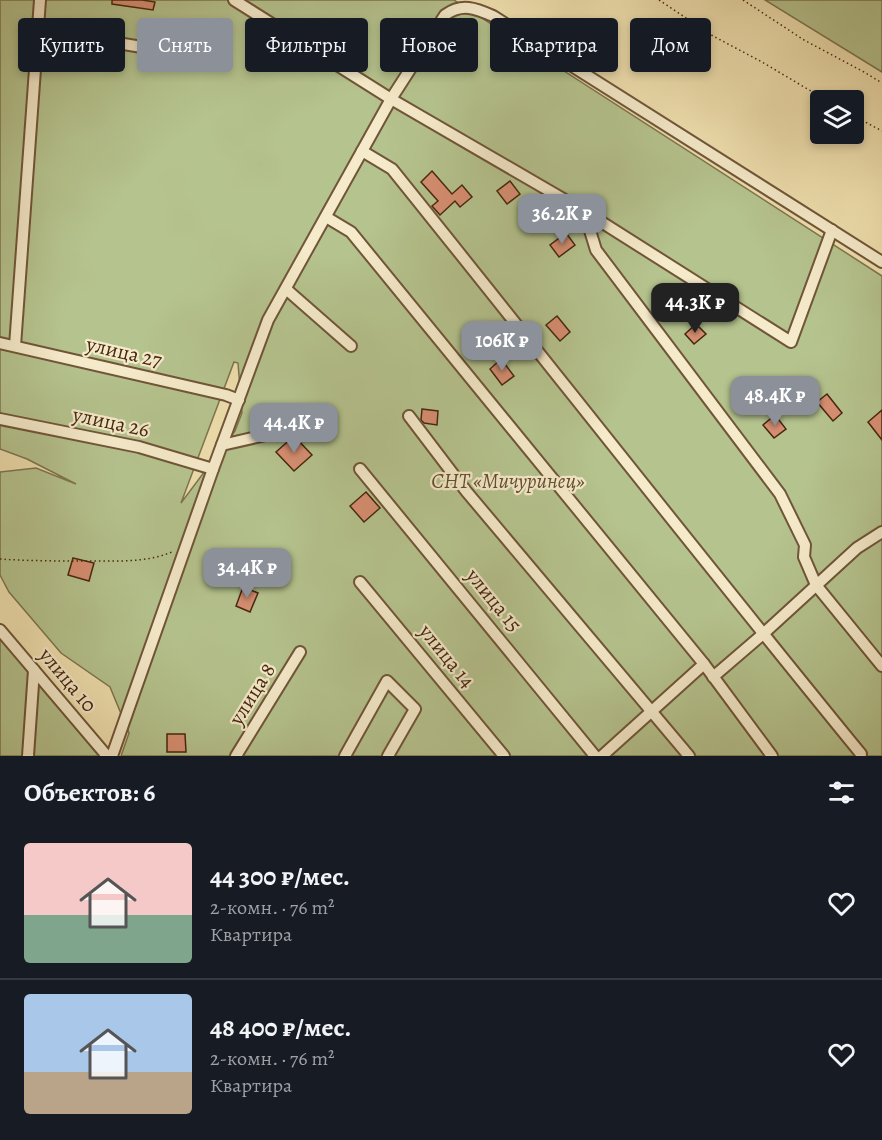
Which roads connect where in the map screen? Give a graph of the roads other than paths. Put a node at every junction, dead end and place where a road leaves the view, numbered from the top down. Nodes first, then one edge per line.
1 (40, 0) edge
2 (234, 0) edge
3 (39, 18) edge
4 (35, 72) edge
5 (391, 99) junction
6 (362, 151) junction
7 (584, 211) junction
8 (326, 217) junction
9 (832, 230) junction
10 (882, 262) edge
11 (286, 289) junction
12 (0, 343) edge
13 (15, 346) junction
14 (351, 346) dead end
15 (239, 400) junction
16 (409, 416) dead end
17 (0, 419) edge
18 (270, 434) dead end
19 (222, 445) junction
20 (213, 469) junction
21 (360, 469) dead end
22 (882, 532) edge
23 (360, 582) dead end
24 (816, 585) junction
25 (0, 630) edge
26 (763, 634) junction
27 (300, 652) dead end
28 (704, 664) junction
29 (882, 666) edge
30 (34, 670) junction
31 (713, 676) junction
32 (651, 711) junction
33 (861, 754) dead end
34 (28, 756) edge
35 (107, 756) edge
36 (112, 756) edge
37 (236, 756) edge
38 (345, 756) edge
39 (388, 756) edge
40 (504, 756) edge
41 (595, 756) edge
42 (602, 756) edge
43 (689, 756) edge
44 (772, 756) edge

1 - 3 street
2 - 5 street
4 - 13 street
5 - 6 street
5 - 7 street
5 - 9 street
6 - 8 street
6 - 26 street
7 - 9 street
7 - 24 street
8 - 11 street
8 - 28 street
9 - 10 street
11 - 14 street
11 - 15 street
12 - 13 street, улица 27
13 - 15 street, улица 27
15 - 19 street
16 - 32 street
17 - 20 street, улица 26
18 - 19 street
19 - 20 street
20 - 36 street
21 - 41 street, улица 15
22 - 24 street
23 - 40 street, улица 14
24 - 26 street
24 - 29 street
25 - 30 street, улица 10
26 - 31 street
26 - 33 street
27 - 37 street, улица 8
28 - 31 street
28 - 32 street
30 - 34 street
30 - 35 street, улица 10
31 - 44 street
32 - 42 street
32 - 43 street
38 - 39 street

